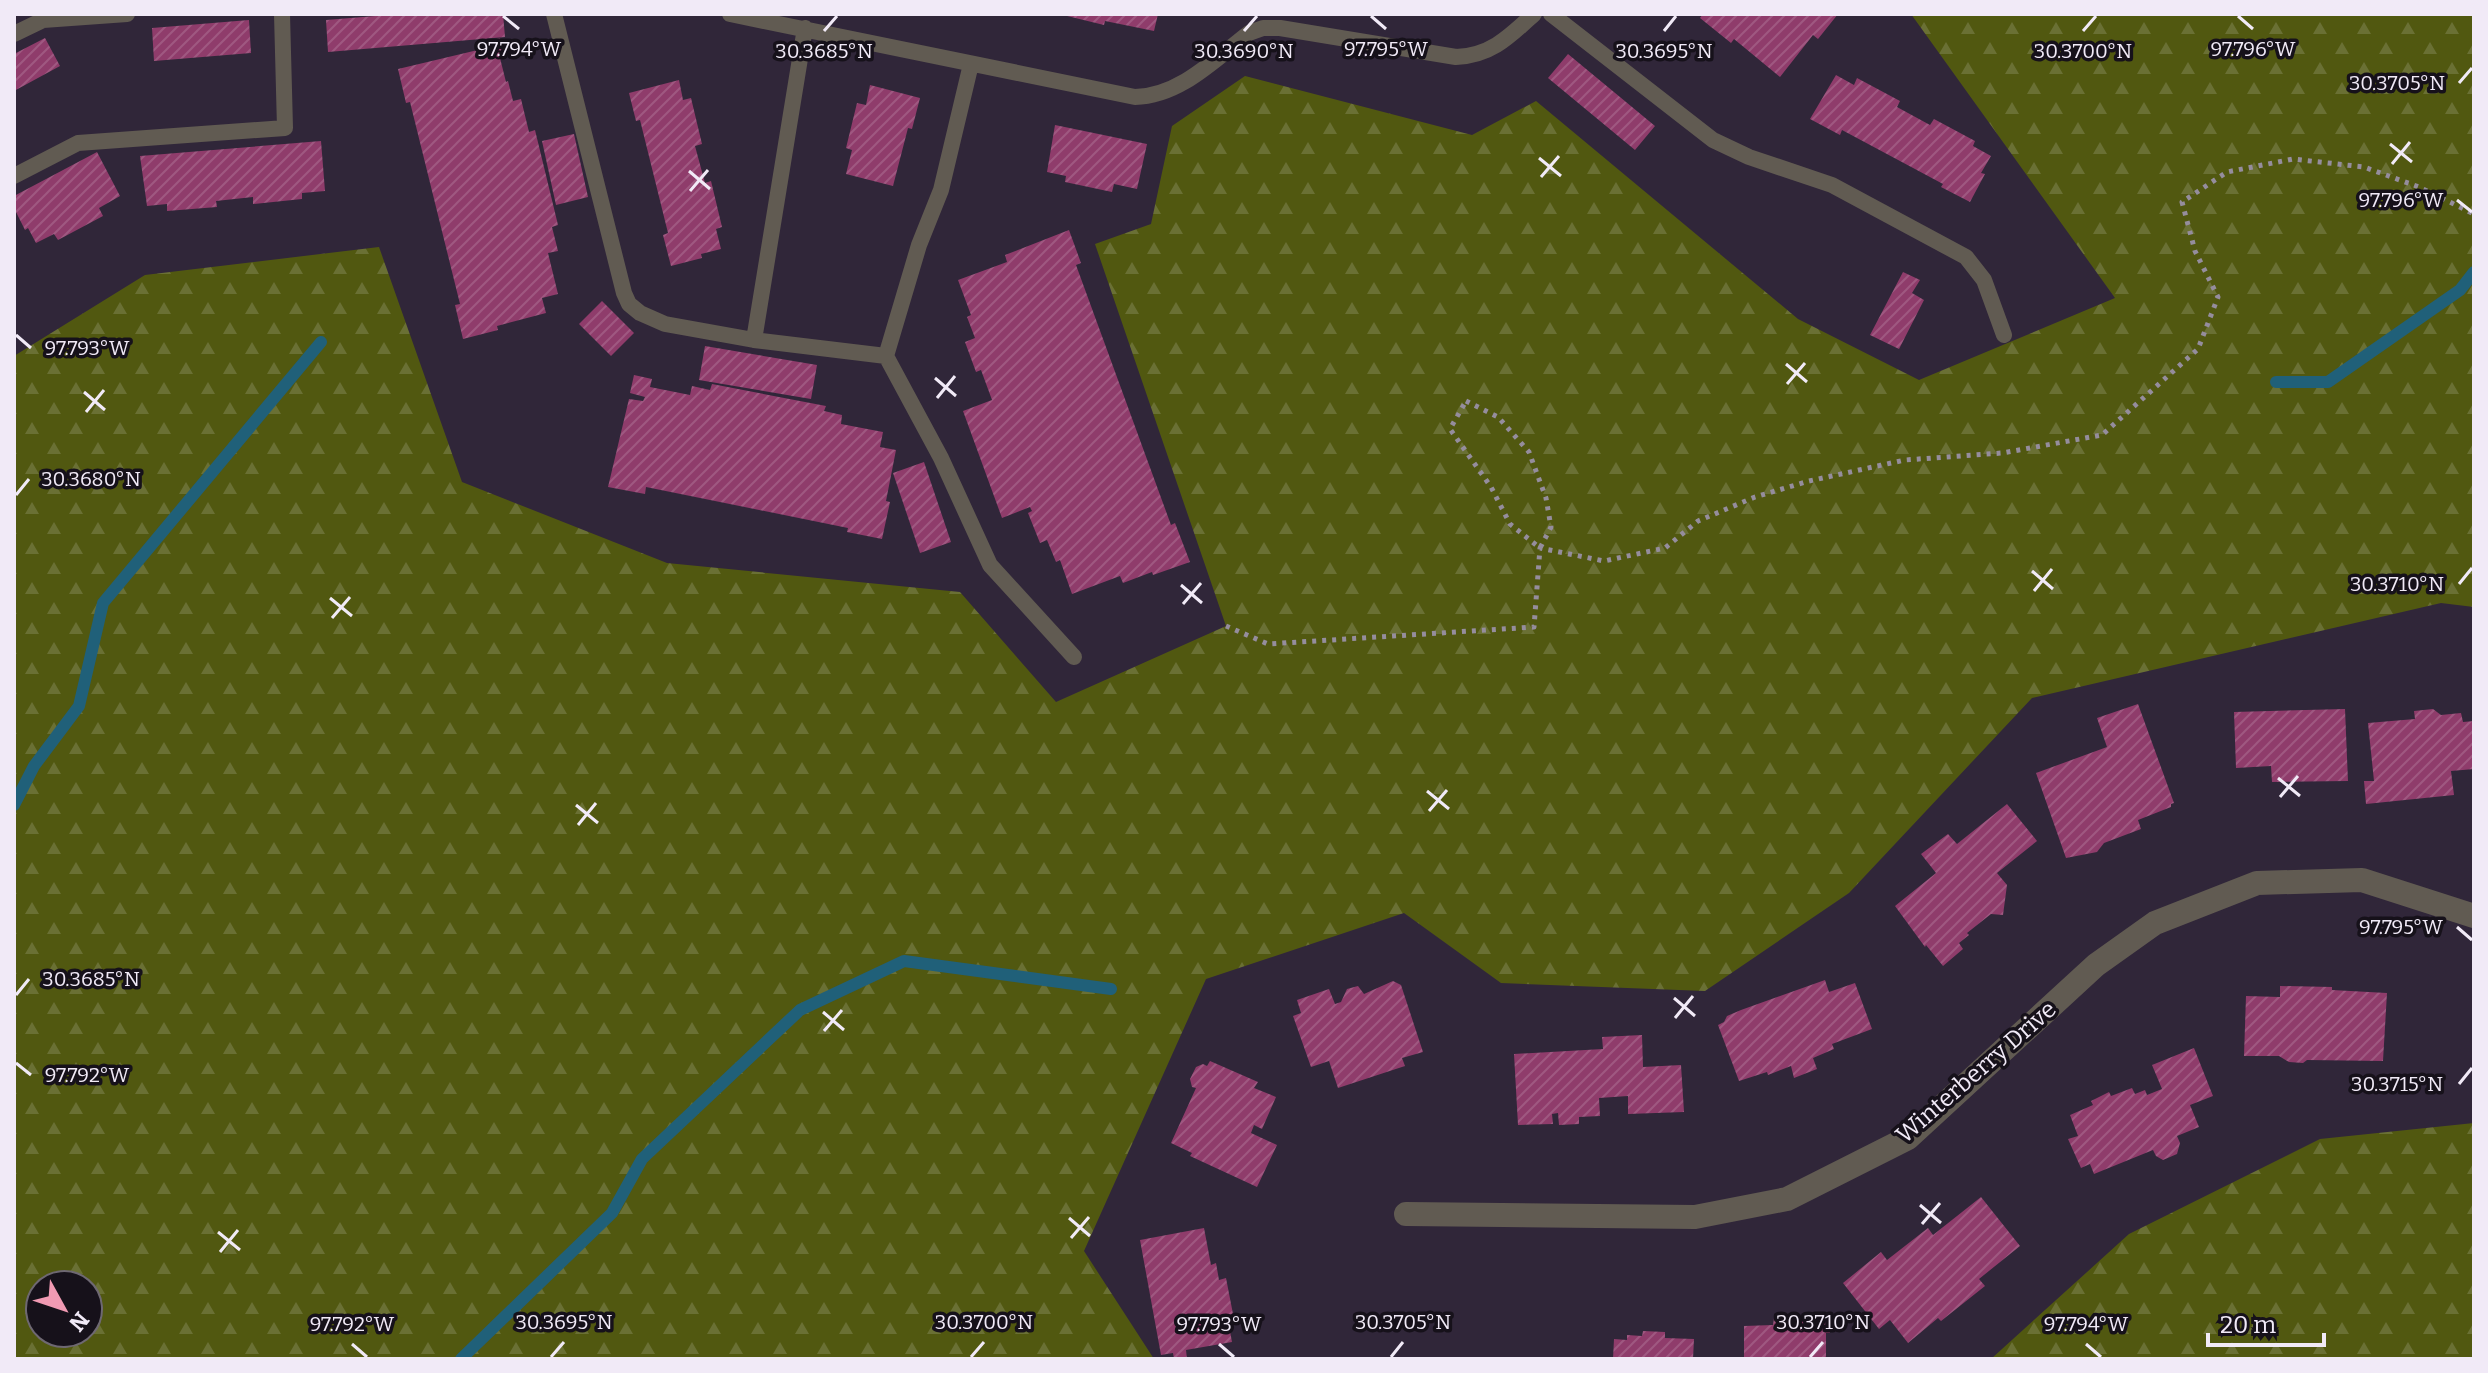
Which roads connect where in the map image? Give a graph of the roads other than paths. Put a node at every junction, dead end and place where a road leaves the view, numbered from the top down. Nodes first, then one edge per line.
1 (127, 14) edge
2 (282, 14) edge
3 (554, 14) edge
4 (730, 14) edge
5 (1534, 14) edge
6 (1551, 14) edge
7 (1294, 22) edge
8 (805, 28) junction
9 (14, 34) edge
10 (971, 64) junction
11 (14, 176) edge
12 (2004, 335) dead end
13 (754, 340) junction
14 (886, 356) junction
15 (1074, 657) dead end
16 (2474, 916) edge
17 (1406, 1214) dead end

1 - 9 lane
2 - 11 lane
3 - 13 lane
4 - 8 lane
5 - 7 lane
6 - 12 lane
7 - 10 lane
8 - 10 lane
8 - 13 lane
10 - 14 lane
13 - 14 lane
14 - 15 lane
16 - 17 street, Winterberry Drive

